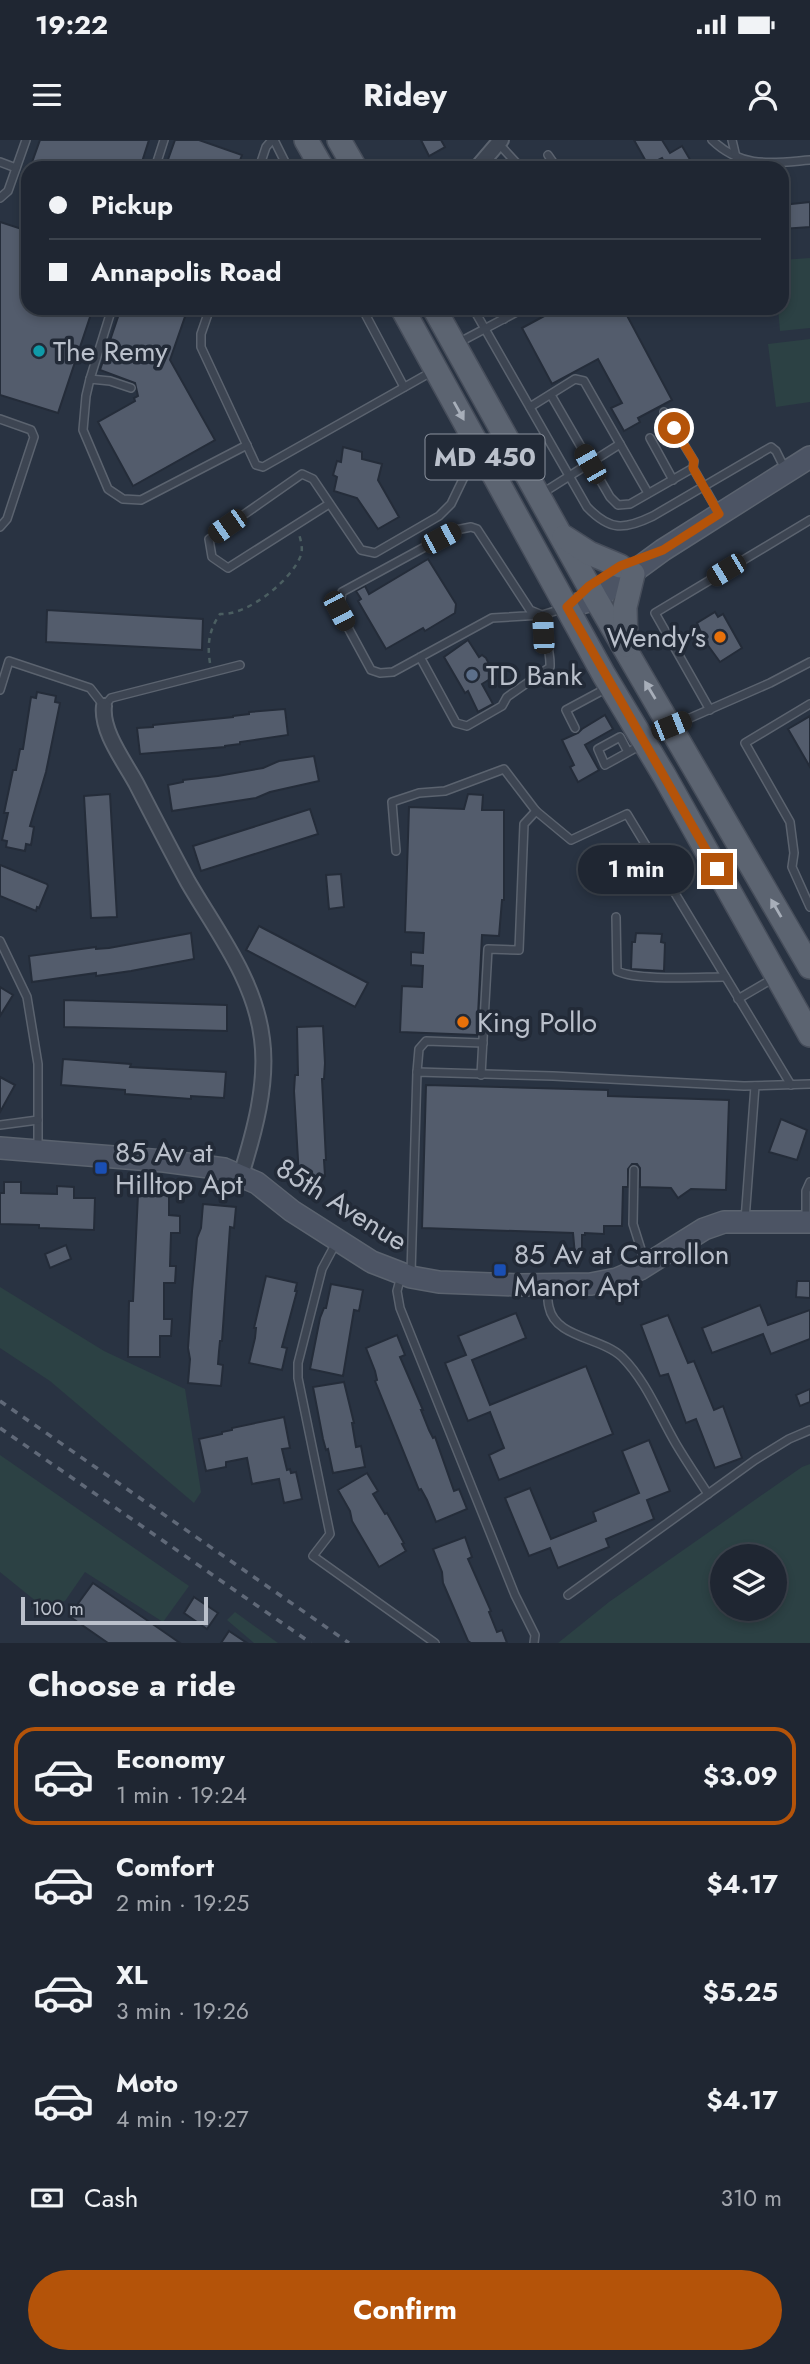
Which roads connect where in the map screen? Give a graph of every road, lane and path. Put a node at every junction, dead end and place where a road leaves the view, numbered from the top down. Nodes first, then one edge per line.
1 (26, 140) edge
2 (164, 140) edge
3 (273, 140) edge
4 (306, 140) edge
5 (339, 140) edge
6 (712, 140) edge
7 (733, 140) edge
8 (500, 142) edge
9 (548, 155) dead end
10 (736, 158) junction
11 (810, 160) edge
12 (157, 161) edge
13 (261, 161) edge
14 (284, 161) edge
15 (318, 161) edge
16 (351, 161) edge
17 (483, 161) edge
18 (515, 161) edge
19 (552, 161) edge
20 (752, 161) edge
21 (789, 161) edge
22 (0, 162) edge
23 (16, 168) junction
24 (0, 198) edge
25 (110, 315) edge
26 (208, 315) edge
27 (366, 315) edge
28 (406, 315) edge
29 (438, 315) edge
30 (478, 315) edge
31 (502, 315) edge
32 (511, 315) edge
33 (504, 319) junction
34 (486, 328) junction
35 (455, 345) junction
36 (436, 369) junction
37 (90, 379) junction
38 (404, 387) junction
39 (131, 388) dead end
40 (551, 394) junction
41 (530, 407) junction
42 (664, 412) dead end
43 (0, 419) edge
44 (650, 438) dead end
45 (620, 444) junction
46 (247, 445) junction
47 (482, 452) junction
48 (810, 457) edge
49 (590, 464) junction
50 (693, 468) junction
51 (787, 471) junction
52 (570, 477) junction
53 (673, 480) junction
54 (702, 487) junction
55 (648, 493) junction
56 (539, 495) junction
57 (329, 504) junction
58 (719, 514) junction
59 (810, 520) edge
60 (297, 524) junction
61 (0, 527) edge
62 (561, 536) junction
63 (626, 570) junction
64 (593, 592) junction
65 (567, 607) junction
66 (542, 615) junction
67 (627, 651) junction
68 (420, 657) junction
69 (810, 662) edge
70 (240, 665) dead end
71 (212, 672) junction
72 (611, 686) junction
73 (0, 690) edge
74 (810, 704) edge
75 (104, 706) junction
76 (710, 710) junction
77 (671, 726) junction
78 (575, 727) dead end
79 (680, 804) junction
80 (536, 811) junction
81 (396, 850) dead end
82 (810, 907) edge
83 (616, 917) dead end
84 (0, 941) edge
85 (808, 959) edge
86 (777, 976) junction
87 (725, 977) junction
88 (738, 999) junction
89 (810, 1035) edge
90 (483, 1043) junction
91 (417, 1072) junction
92 (481, 1075) junction
93 (810, 1084) edge
94 (791, 1085) junction
95 (755, 1086) junction
96 (38, 1120) junction
97 (0, 1125) edge
98 (0, 1148) edge
99 (38, 1151) junction
100 (634, 1170) dead end
101 (242, 1175) junction
102 (810, 1182) edge
103 (745, 1221) junction
104 (808, 1223) edge
105 (337, 1240) junction
106 (646, 1266) junction
107 (406, 1276) junction
108 (548, 1285) junction
109 (810, 1430) edge
110 (708, 1494) junction
111 (568, 1595) dead end
112 (435, 1643) edge
113 (534, 1643) edge

1 - 23 lane
2 - 12 lane
3 - 13 lane
3 - 14 lane
4 - 15 main road
5 - 16 main road
6 - 10 lane
7 - 10 lane
8 - 17 street
8 - 18 lane
9 - 19 lane
10 - 20 lane
11 - 21 lane
22 - 23 lane
23 - 24 lane
25 - 37 lane
26 - 46 lane
27 - 38 lane
28 - 36 main road, MD 450
29 - 35 main road, MD 450
30 - 34 lane
31 - 33 lane
32 - 33 lane
33 - 34 lane
34 - 35 lane
34 - 41 lane
35 - 56 main road, MD 450
36 - 38 lane
36 -> 47 main road, MD 450
37 - 39 lane
37 - 46 lane
38 - 46 lane
40 - 41 lane
40 - 45 lane
40 - 49 lane
41 - 52 lane
42 - 50 lane
43 - 61 lane
44 - 53 lane
45 - 49 lane
45 - 55 lane
47 - 57 lane
47 - 65 main road, MD 450
48 - 51 street
49 - 52 lane
49 - 55 lane
50 - 53 lane
50 - 54 lane
51 - 54 lane
51 - 58 street
52 - 54 lane
52 - 56 lane
53 - 55 lane
54 - 58 lane
56 - 62 main road, MD 450
57 - 60 lane
57 - 60 lane
58 - 63 street
59 - 76 lane
60 - 71 path
62 - 63 main road
62 - 64 main road, MD 450
63 - 64 street
63 - 67 main road
64 - 65 street
64 - 67 main road, MD 450
65 - 66 lane
65 - 72 main road, MD 450
66 - 68 lane
66 - 68 lane
66 - 68 lane
77 -> 67 main road, MD 450
69 - 76 lane
70 - 71 lane
71 - 75 lane
72 - 78 lane
72 - 79 main road, MD 450
73 - 75 lane
74 - 82 lane
75 - 101 street
76 - 77 lane
85 -> 77 main road, MD 450
79 - 85 main road
79 - 86 main road, MD 450
80 - 81 lane
80 - 87 lane
80 - 90 lane
83 - 87 lane
84 - 96 lane
86 - 88 lane
86 - 89 main road, MD 450
87 - 88 lane
88 - 94 lane
90 - 91 lane
90 - 92 lane
91 - 92 lane
91 - 107 lane
92 - 95 lane
93 - 94 lane
94 - 95 lane
95 - 103 lane
96 - 97 lane
96 - 99 lane
98 - 99 street, 85th Avenue
99 - 101 street, 85th Avenue
100 - 106 lane
101 - 105 street, 85th Avenue
102 - 104 lane
103 - 104 street, 85th Avenue
103 - 106 street, 85th Avenue
105 - 107 street, 85th Avenue
105 - 112 lane
106 - 108 street, 85th Avenue
107 - 108 street, 85th Avenue
107 - 113 lane
108 - 110 lane
109 - 110 lane
110 - 111 lane

